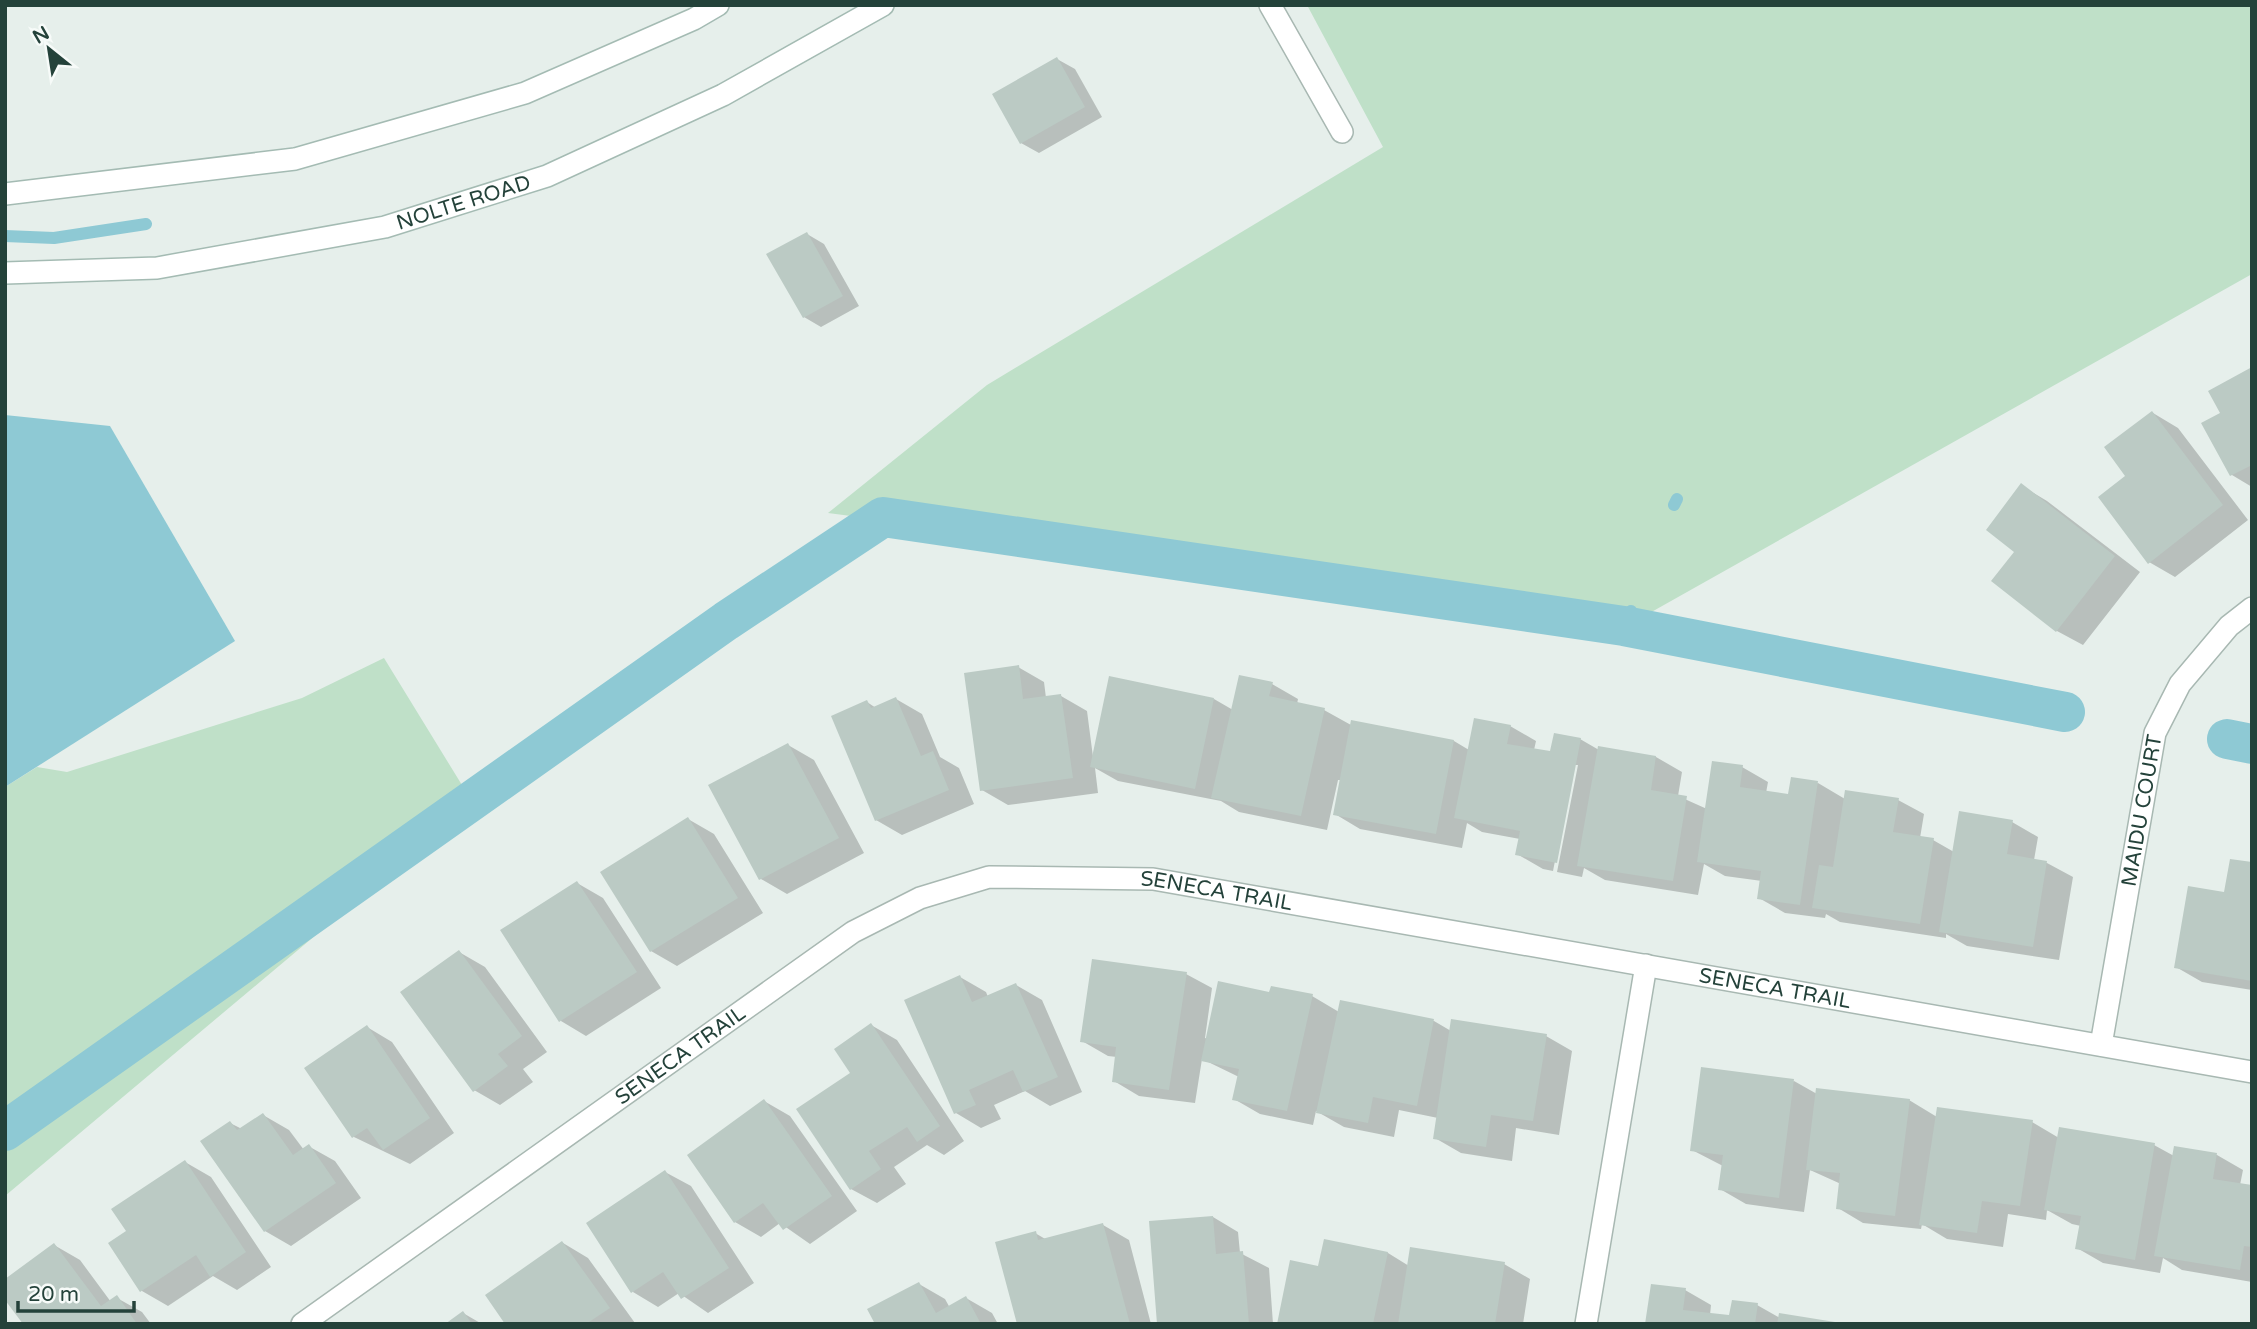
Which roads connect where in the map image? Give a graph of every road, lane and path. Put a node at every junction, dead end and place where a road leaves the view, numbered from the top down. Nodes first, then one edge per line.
1 (718, 5) edge
2 (883, 5) edge
3 (1270, 5) edge
4 (1342, 132) dead end
5 (5, 194) edge
6 (5, 273) edge
7 (2252, 608) edge
8 (1646, 965) junction
9 (2101, 1045) junction
10 (2252, 1072) edge
11 (302, 1324) edge
12 (1586, 1324) edge

1 - 5 street
2 - 6 street, NOLTE ROAD
3 - 4 street
7 - 9 street, MAIDU COURT
8 - 9 street, SENECA TRAIL
8 - 11 street, SENECA TRAIL
8 - 12 street
9 - 10 street, SENECA TRAIL

